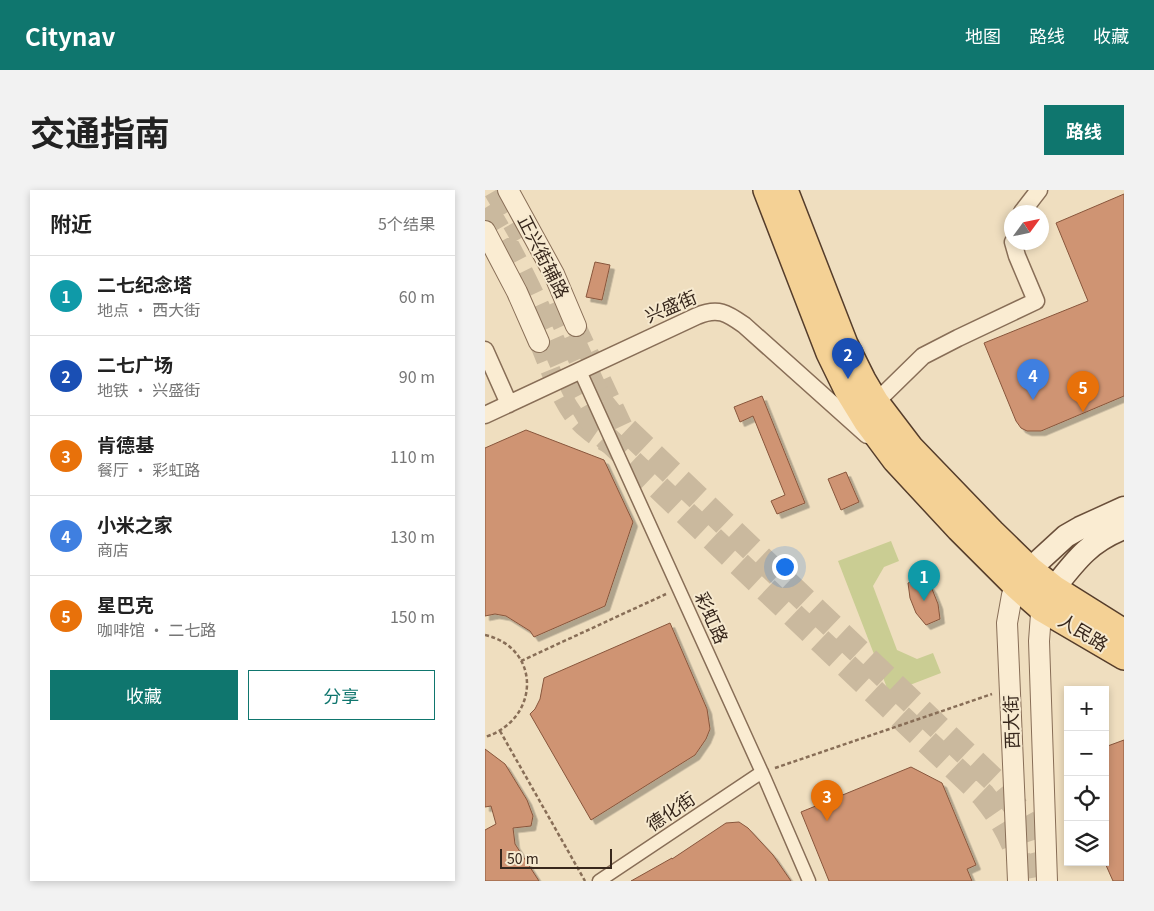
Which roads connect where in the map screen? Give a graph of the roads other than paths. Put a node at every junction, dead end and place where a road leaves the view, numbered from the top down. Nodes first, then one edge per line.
1 (508, 190) edge
2 (766, 190) edge
3 (785, 190) edge
4 (1039, 190) edge
5 (1027, 205) edge
6 (485, 231) edge
7 (1015, 250) edge
8 (576, 326) tunnel mouth
9 (539, 342) tunnel mouth
10 (485, 350) edge
11 (580, 370) junction
12 (876, 402) junction
13 (509, 404) junction
14 (485, 416) edge
15 (895, 460) junction
16 (1124, 508) edge
17 (1124, 528) edge
18 (1023, 578) junction
19 (1054, 588) junction
20 (1042, 609) junction
21 (1124, 632) edge
22 (1124, 657) edge
23 (762, 772) junction
24 (599, 881) edge
25 (809, 881) edge
26 (1018, 881) edge
27 (1047, 881) edge

1 - 8 street, 正兴街辅路
2 - 15 main road
3 - 12 main road
4 - 5 street
6 - 9 street
7 - 12 street
10 - 13 street
11 - 13 street, 兴盛街
11 - 15 street, 兴盛街
11 - 23 street, 彩虹路
12 - 18 main road
13 - 14 street, 兴盛街
15 - 18 main road
16 - 18 main road
17 - 19 main road
18 - 19 main road, 人民路
18 - 20 main road, 人民路
18 - 26 street, 西大街
19 - 20 street, 西大街
19 - 21 main road, 人民路
20 - 22 main road, 人民路
20 - 27 street, 西大街
23 - 24 street, 德化街
23 - 25 street, 彩虹路

